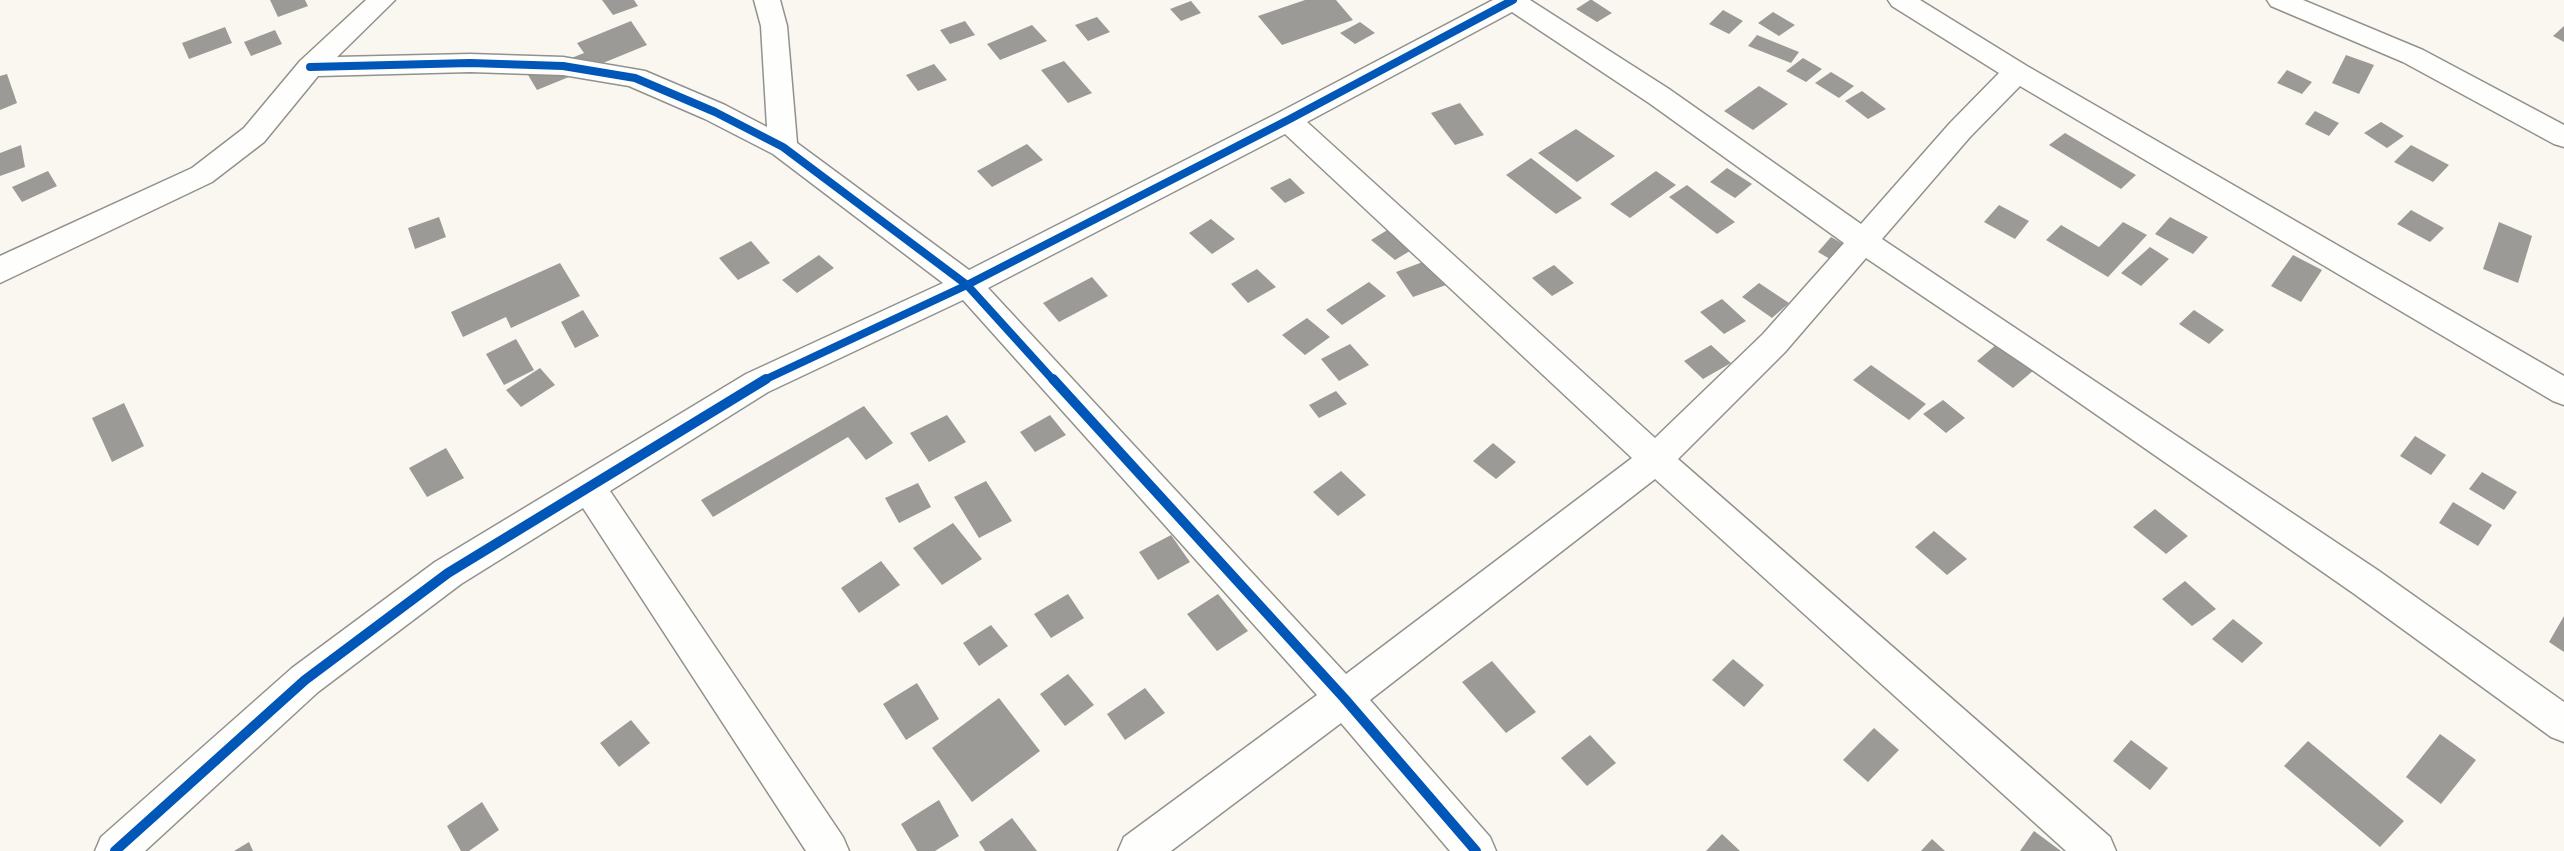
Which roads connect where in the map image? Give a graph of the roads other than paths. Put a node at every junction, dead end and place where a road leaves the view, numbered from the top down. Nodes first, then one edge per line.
1 (382, 0) edge
2 (767, 0) edge
3 (1513, 0) edge
4 (1901, 0) edge
5 (2280, 0) edge
6 (310, 66) junction
7 (2017, 72) junction
8 (1288, 120) junction
9 (2564, 137) edge
10 (783, 147) junction
11 (1863, 242) junction
12 (0, 271) edge
13 (967, 285) junction
14 (2564, 392) edge
15 (1656, 459) junction
16 (588, 487) junction
17 (1344, 698) junction
18 (2564, 724) edge
19 (115, 851) edge
20 (829, 851) edge
21 (1138, 851) edge
22 (1476, 851) edge
23 (2096, 851) edge

1 - 6 street
2 - 10 street
3 - 8 street
3 - 11 street
4 - 7 street
5 - 9 street
6 - 10 street
6 - 12 street
7 - 11 street
7 - 14 street
8 - 13 street
8 - 15 street
10 - 13 street
11 - 15 street
11 - 18 street
13 - 16 street
13 - 17 street
15 - 17 street
15 - 23 street
16 - 19 street
16 - 20 street
17 - 21 street
17 - 22 street

